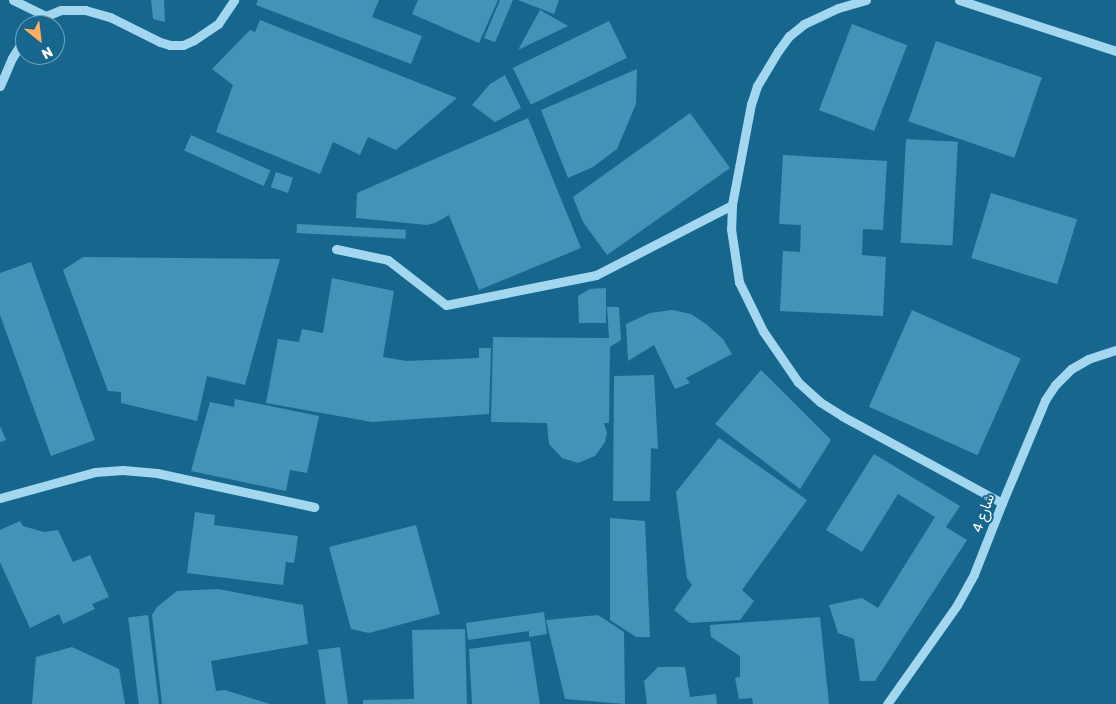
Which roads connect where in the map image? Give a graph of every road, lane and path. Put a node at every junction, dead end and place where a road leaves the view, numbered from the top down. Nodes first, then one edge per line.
1 (13, 0) edge
2 (234, 0) edge
3 (866, 0) edge
4 (959, 0) edge
5 (44, 15) edge
6 (48, 15) edge
7 (1116, 50) edge
8 (15, 53) edge
9 (0, 86) edge
10 (732, 205) junction
11 (336, 250) dead end
12 (1116, 350) edge
13 (0, 498) edge
14 (1002, 503) junction
15 (314, 507) dead end
16 (887, 704) edge

1 - 5 street
2 - 6 street
3 - 10 street
4 - 7 street
8 - 9 street
10 - 11 street
10 - 14 street
12 - 14 street, شارع 4
13 - 15 street
14 - 16 street, شارع 4

